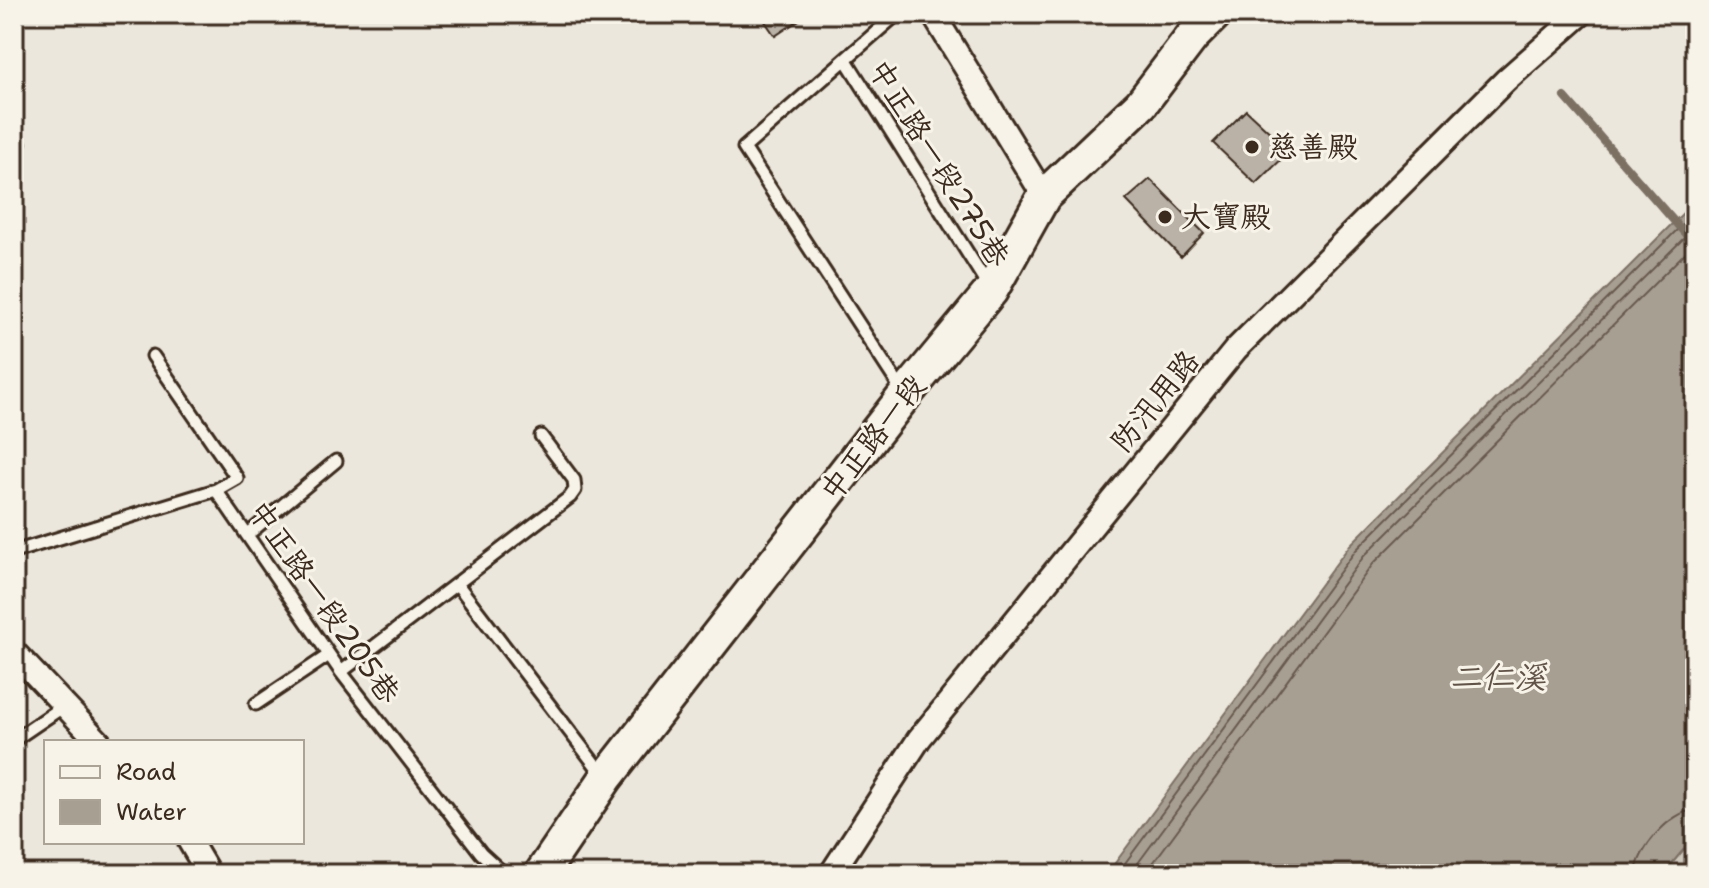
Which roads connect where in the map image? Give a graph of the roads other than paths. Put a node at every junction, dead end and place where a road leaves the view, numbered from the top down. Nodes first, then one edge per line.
1 (897, 14) edge
2 (933, 14) edge
3 (1215, 14) edge
4 (1581, 14) edge
5 (846, 60) junction
6 (14, 130) edge
7 (14, 145) edge
8 (1044, 196) junction
9 (991, 291) junction
10 (153, 356) dead end
11 (905, 395) junction
12 (541, 436) dead end
13 (336, 461) dead end
14 (216, 490) junction
15 (247, 535) junction
16 (14, 552) edge
17 (457, 584) junction
18 (14, 652) edge
19 (329, 655) junction
20 (341, 672) junction
21 (256, 704) dead end
22 (64, 706) junction
23 (14, 740) edge
24 (97, 740) edge
25 (606, 778) junction
26 (191, 844) edge
27 (209, 874) edge
28 (504, 874) edge
29 (541, 874) edge
30 (831, 874) edge

1 - 5 lane
2 - 8 street
3 - 8 street, 中正路一段
4 - 30 street, 防汛用路
5 - 9 lane, 中正路一段275巷
5 - 11 lane
6 - 7 lane
8 - 9 street, 中正路一段
9 - 11 street, 中正路一段
10 - 14 lane, 中正路一段205巷
11 - 25 street, 中正路一段
12 - 17 lane
13 - 15 lane
14 - 15 lane, 中正路一段205巷
14 - 16 lane
15 - 19 lane, 中正路一段205巷
17 - 20 lane
17 - 25 lane
18 - 22 street
19 - 20 lane, 中正路一段205巷
19 - 21 lane
20 - 28 lane, 中正路一段205巷
22 - 23 lane
22 - 24 street
25 - 29 street, 中正路一段
26 - 27 street

